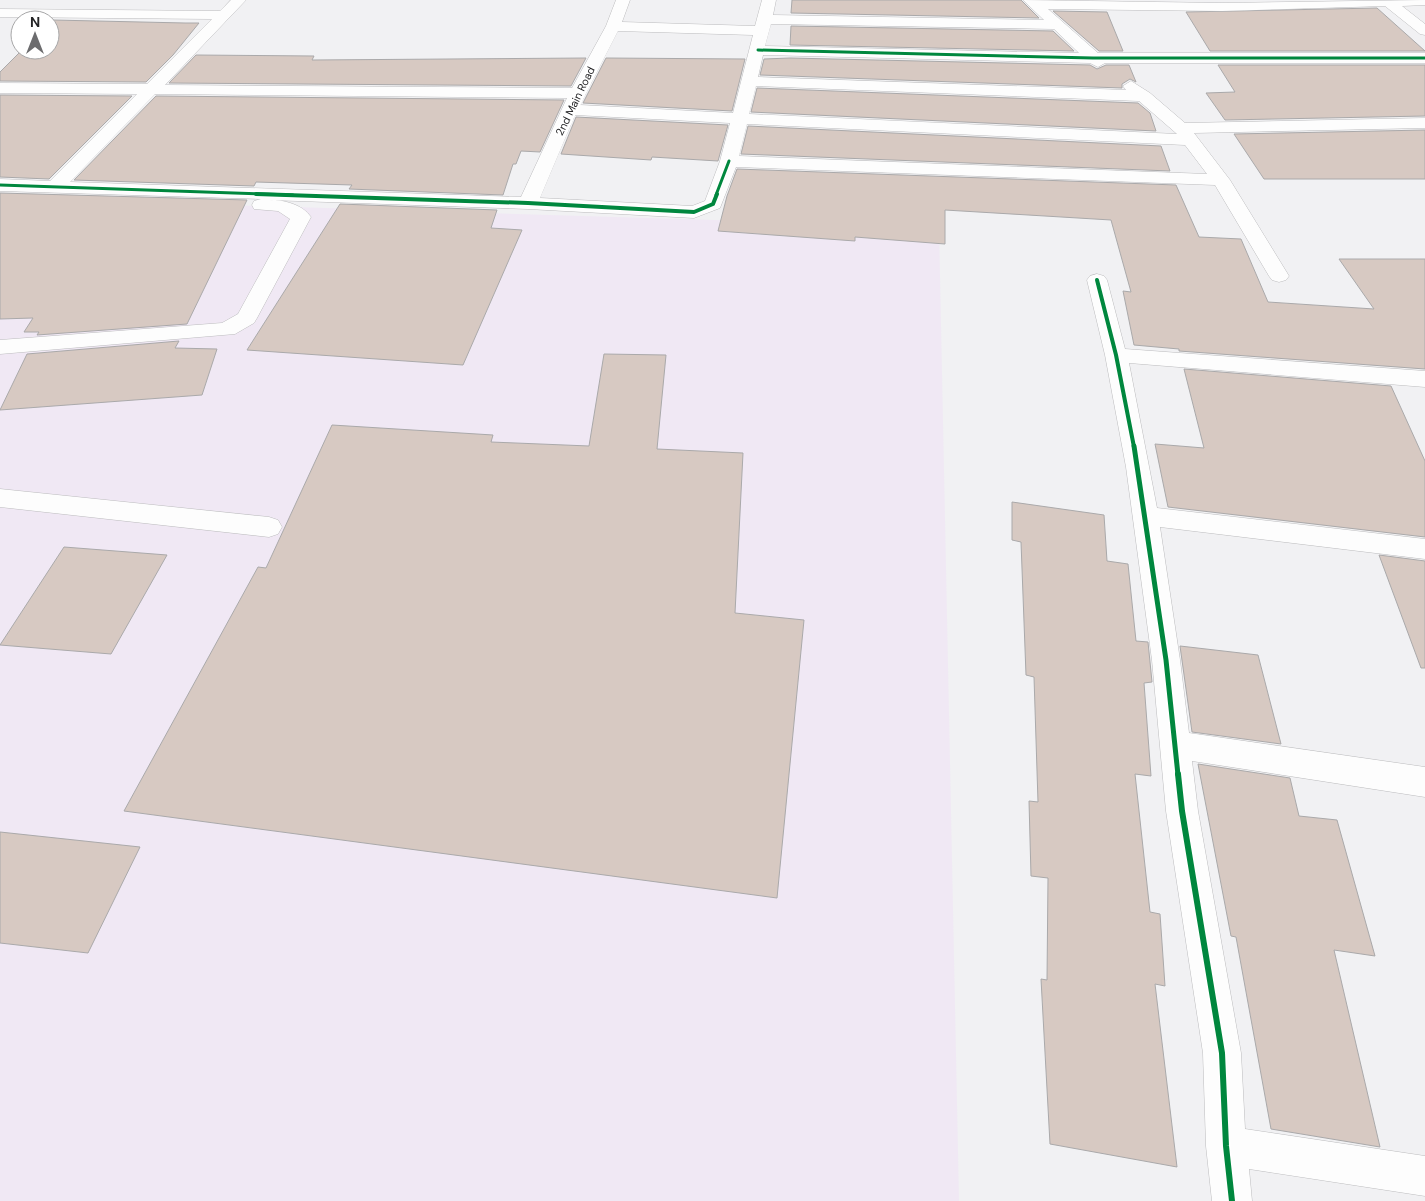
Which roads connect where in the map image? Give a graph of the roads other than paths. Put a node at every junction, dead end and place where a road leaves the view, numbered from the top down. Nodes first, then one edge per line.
1 (238, 0) edge
2 (623, 0) edge
3 (769, 0) edge
4 (1425, 0) edge
5 (1032, 2) edge
6 (1097, 2) edge
7 (1388, 2) junction
8 (0, 13) edge
9 (224, 15) junction
10 (763, 25) junction
11 (1056, 25) junction
12 (613, 26) junction
13 (1425, 31) edge
14 (758, 50) junction
15 (1093, 58) junction
16 (1425, 58) edge
17 (749, 81) junction
18 (0, 88) edge
19 (153, 90) junction
20 (577, 93) junction
21 (1144, 96) junction
22 (570, 110) junction
23 (740, 117) junction
24 (1425, 123) edge
25 (1186, 134) junction
26 (729, 162) junction
27 (1220, 180) junction
28 (0, 185) edge
29 (56, 186) junction
30 (0, 190) edge
31 (528, 203) junction
32 (1279, 276) dead end
33 (1098, 280) dead end
34 (0, 347) edge
35 (1116, 355) junction
36 (1425, 379) edge
37 (0, 498) edge
38 (1144, 516) junction
39 (268, 527) dead end
40 (1425, 549) edge
41 (1175, 745) junction
42 (1425, 782) edge
43 (1226, 1146) junction
44 (1425, 1176) edge
45 (1232, 1201) edge

1 - 9 street
2 - 12 street, 2nd Main Road
3 - 10 street
4 - 7 street
5 - 6 street
5 - 11 street
6 - 7 street
7 - 13 street
8 - 9 street
9 - 19 street
10 - 11 street
10 - 12 street
10 - 14 street
11 - 15 street
12 - 20 street, 2nd Main Road
14 - 15 street
14 - 17 street
15 - 16 street
15 - 21 street
17 - 21 street
17 - 23 street
18 - 19 street
19 - 20 street
19 - 29 street
20 - 22 street, 2nd Main Road
21 - 25 street
22 - 23 street
22 - 31 street, 2nd Main Road
23 - 25 street
23 - 26 street
24 - 25 street
25 - 27 street
26 - 27 street
26 - 31 street
27 - 32 street
28 - 29 street
29 - 31 street
30 - 34 street
33 - 35 street
35 - 36 street
35 - 38 street
37 - 39 street
38 - 40 street
38 - 41 street
41 - 42 street
41 - 43 street
43 - 44 street
43 - 45 street

